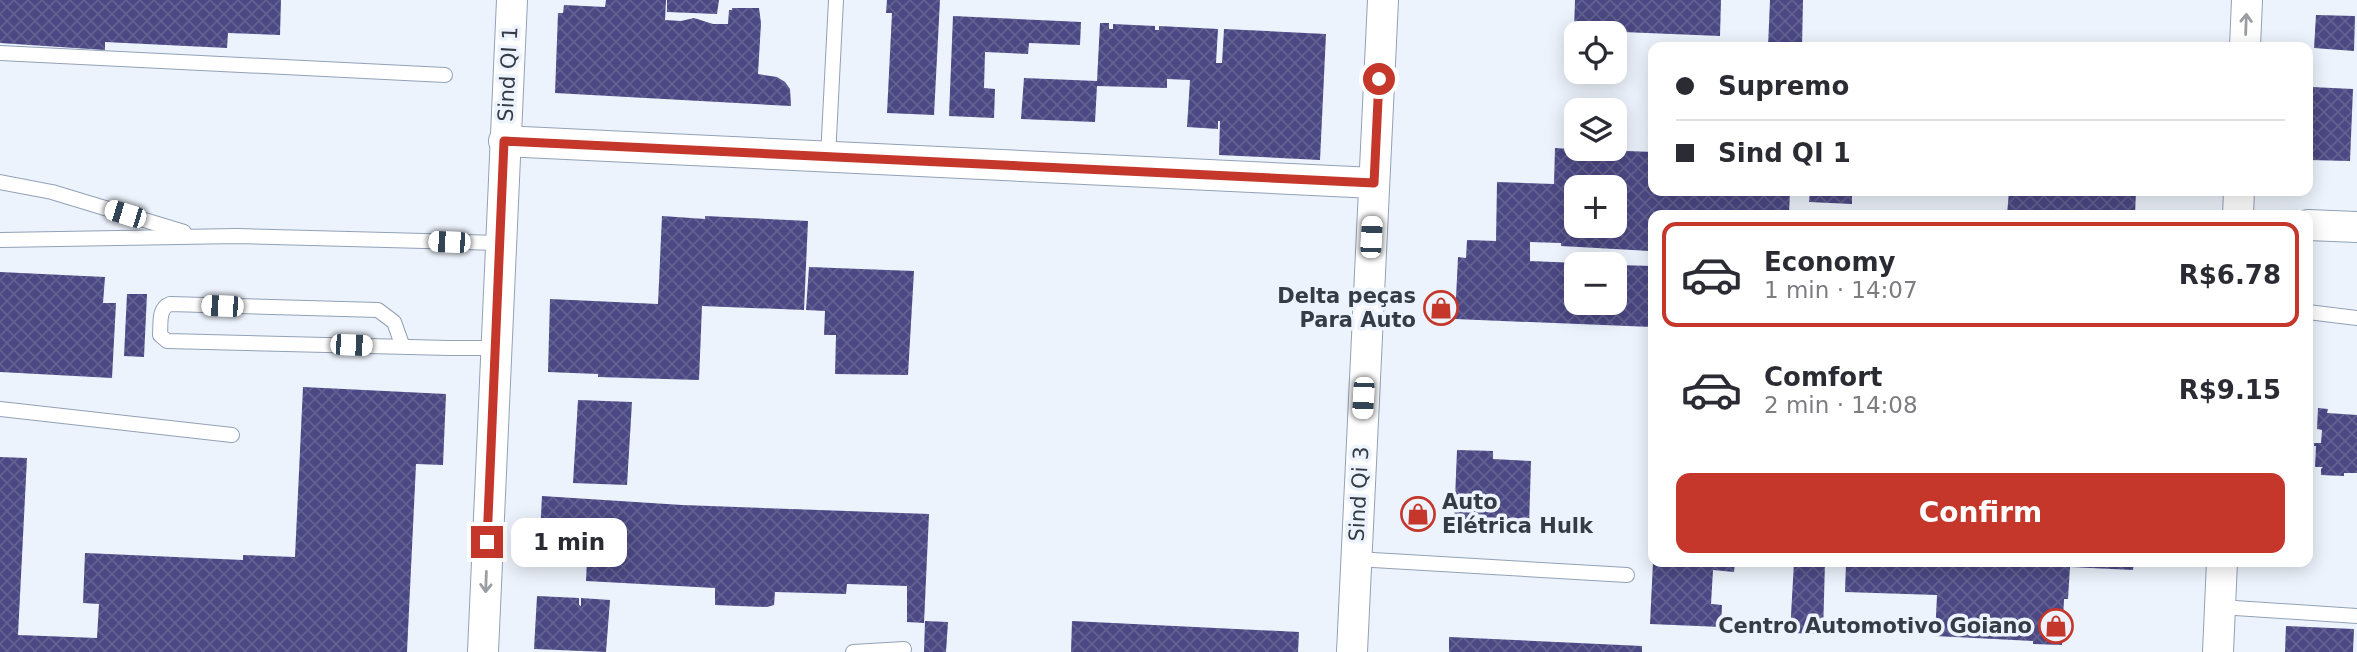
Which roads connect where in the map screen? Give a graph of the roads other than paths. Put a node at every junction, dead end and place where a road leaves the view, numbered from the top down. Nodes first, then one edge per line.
1 (512, 0) edge
2 (836, 0) edge
3 (1383, 0) edge
4 (2247, 0) edge
5 (2245, 42) edge
6 (0, 53) edge
7 (445, 75) dead end
8 (504, 141) junction
9 (828, 157) junction
10 (0, 181) edge
11 (1374, 183) junction
12 (2313, 225) edge
13 (2357, 227) edge
14 (199, 236) junction
15 (0, 240) edge
16 (500, 243) junction
17 (2313, 313) edge
18 (2357, 318) edge
19 (403, 347) junction
20 (495, 348) junction
21 (0, 409) edge
22 (232, 435) dead end
23 (1356, 559) junction
24 (2222, 567) edge
25 (1627, 575) dead end
26 (2220, 607) junction
27 (2357, 616) edge
28 (904, 649) dead end
29 (483, 652) edge
30 (853, 652) edge
31 (1352, 652) edge
32 (2218, 652) edge

1 - 8 street, Sind QI 1
2 - 9 lane
3 - 11 street, Sind Qi 3
5 -> 4 street
6 - 7 lane
8 - 9 street
8 - 16 street, Sind QI 1
9 - 11 street
10 - 14 lane
11 - 23 street, Sind Qi 3
12 - 13 street
14 - 15 lane
14 - 16 lane
16 - 20 street, Sind QI 1
17 - 18 lane
19 - 19 lane
19 - 20 lane
20 -> 29 street, Sind QI 1
21 - 22 lane
23 - 25 lane
23 - 31 street, Sind Qi 3
24 - 26 street
26 - 27 lane
26 - 32 street
28 - 30 lane

